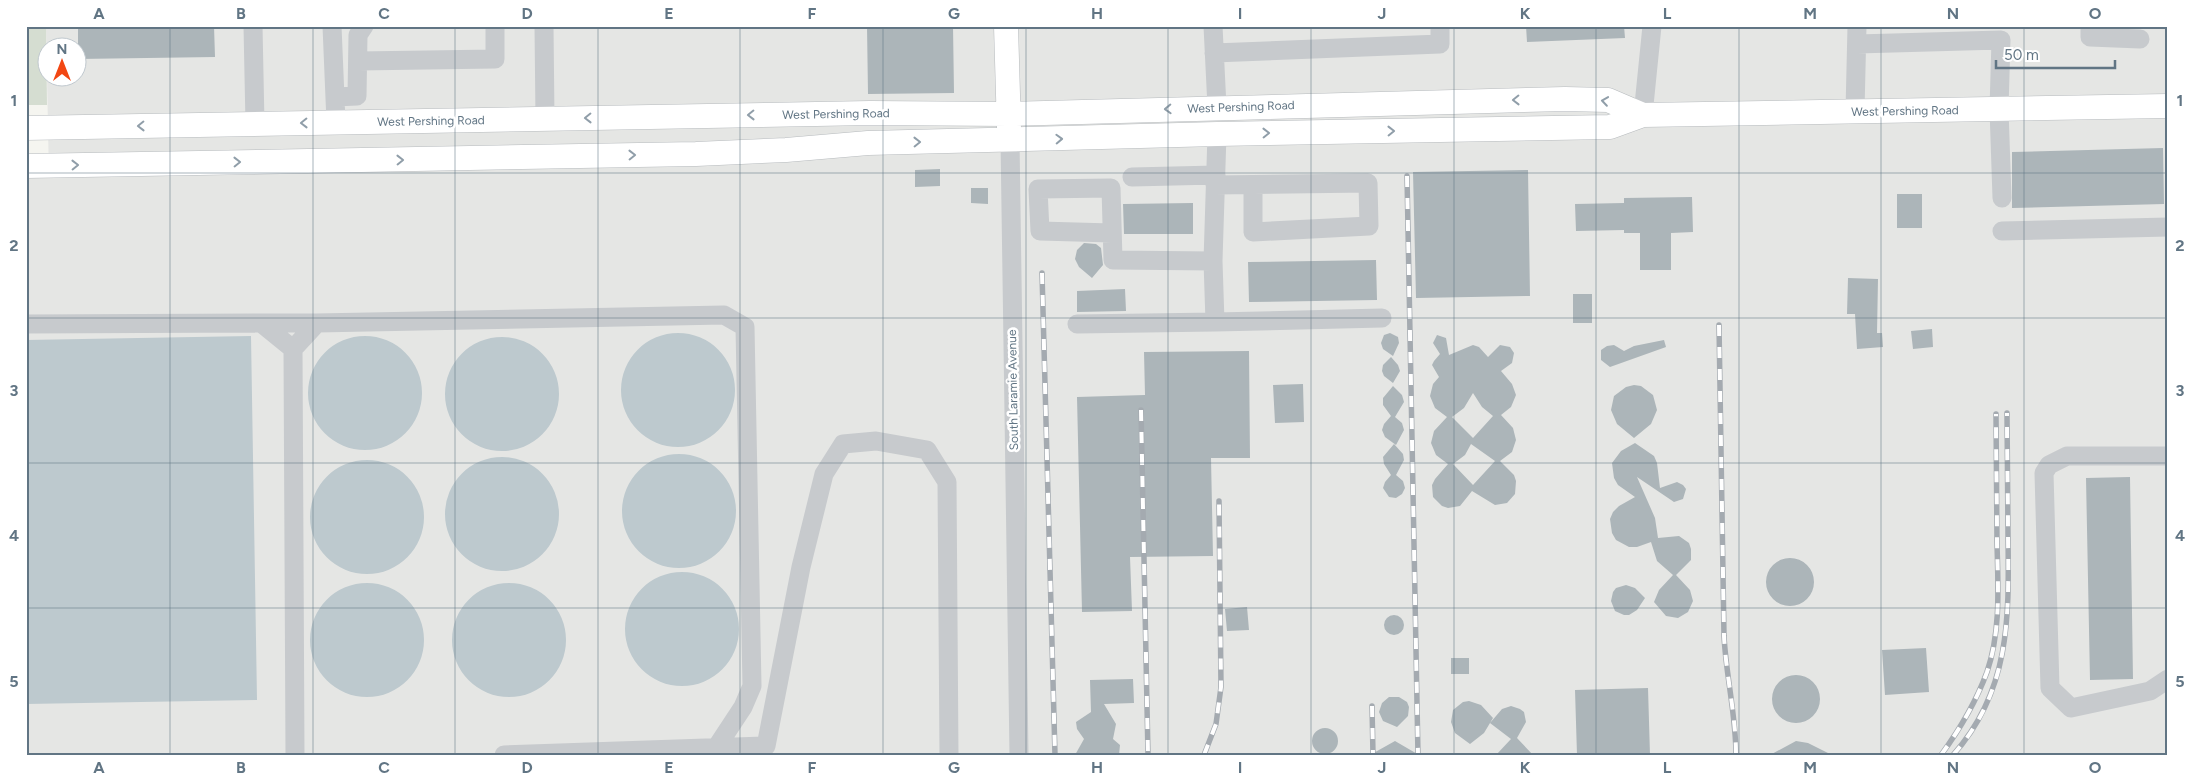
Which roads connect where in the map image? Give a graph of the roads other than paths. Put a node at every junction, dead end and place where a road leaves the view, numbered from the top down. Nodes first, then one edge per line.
1 (253, 26) edge
2 (332, 26) edge
3 (364, 26) edge
4 (495, 26) edge
5 (544, 26) edge
6 (1006, 26) edge
7 (1213, 26) edge
8 (1440, 26) edge
9 (1652, 26) edge
10 (2090, 26) edge
11 (1857, 35) edge
12 (2140, 39) dead end
13 (1214, 53) junction
14 (358, 61) junction
15 (335, 97) junction
16 (2168, 106) edge
17 (1217, 108) junction
18 (1999, 109) junction
19 (1856, 112) junction
20 (1009, 114) junction
21 (1643, 115) junction
22 (545, 119) junction
23 (336, 122) junction
24 (255, 124) junction
25 (26, 128) edge
26 (1217, 134) junction
27 (1010, 140) junction
28 (26, 166) edge
29 (1132, 177) dead end
30 (1216, 180) junction
31 (1253, 185) junction
32 (2002, 198) dead end
33 (2168, 227) edge
34 (2002, 231) dead end
35 (1112, 233) dead end
36 (1213, 261) junction
37 (1382, 318) dead end
38 (1215, 322) junction
39 (261, 323) junction
40 (317, 323) junction
41 (26, 324) edge
42 (1077, 324) dead end
43 (293, 349) junction
44 (2168, 456) edge
45 (2168, 679) edge
46 (716, 748) junction
47 (765, 751) edge
48 (296, 755) edge
49 (504, 755) edge
50 (949, 755) edge
51 (1019, 755) edge

1 - 24 street
2 - 15 street
3 - 14 street
4 - 14 street
5 - 22 street
6 - 20 main road, South Laramie Avenue
7 - 13 street
8 - 13 street
9 - 21 street
10 - 12 street
11 - 18 street
11 - 19 street
13 - 17 street
14 - 15 street
15 - 23 street
16 - 18 main road, West Pershing Road
17 -> 20 main road, West Pershing Road
21 -> 17 main road, West Pershing Road
17 - 26 main road
18 - 19 main road, West Pershing Road
18 - 32 street
19 - 21 main road, West Pershing Road
20 -> 22 main road, West Pershing Road
20 - 27 main road, South Laramie Avenue
26 -> 21 main road, West Pershing Road
22 - 23 main road, West Pershing Road
23 -> 24 main road, West Pershing Road
24 -> 25 main road, West Pershing Road
27 -> 26 main road, West Pershing Road
26 - 30 street
28 -> 27 main road, West Pershing Road
27 - 51 street, South Laramie Avenue
29 - 30 street
30 - 31 street
30 - 36 street
31 - 31 street
33 - 34 street
35 - 36 street
36 - 38 street
37 - 38 street
38 - 42 street
39 - 40 street
39 - 41 street
39 - 43 street
40 - 43 street
40 - 46 street
43 - 48 street
44 - 45 street
46 - 47 street
46 - 49 street
47 - 50 street

